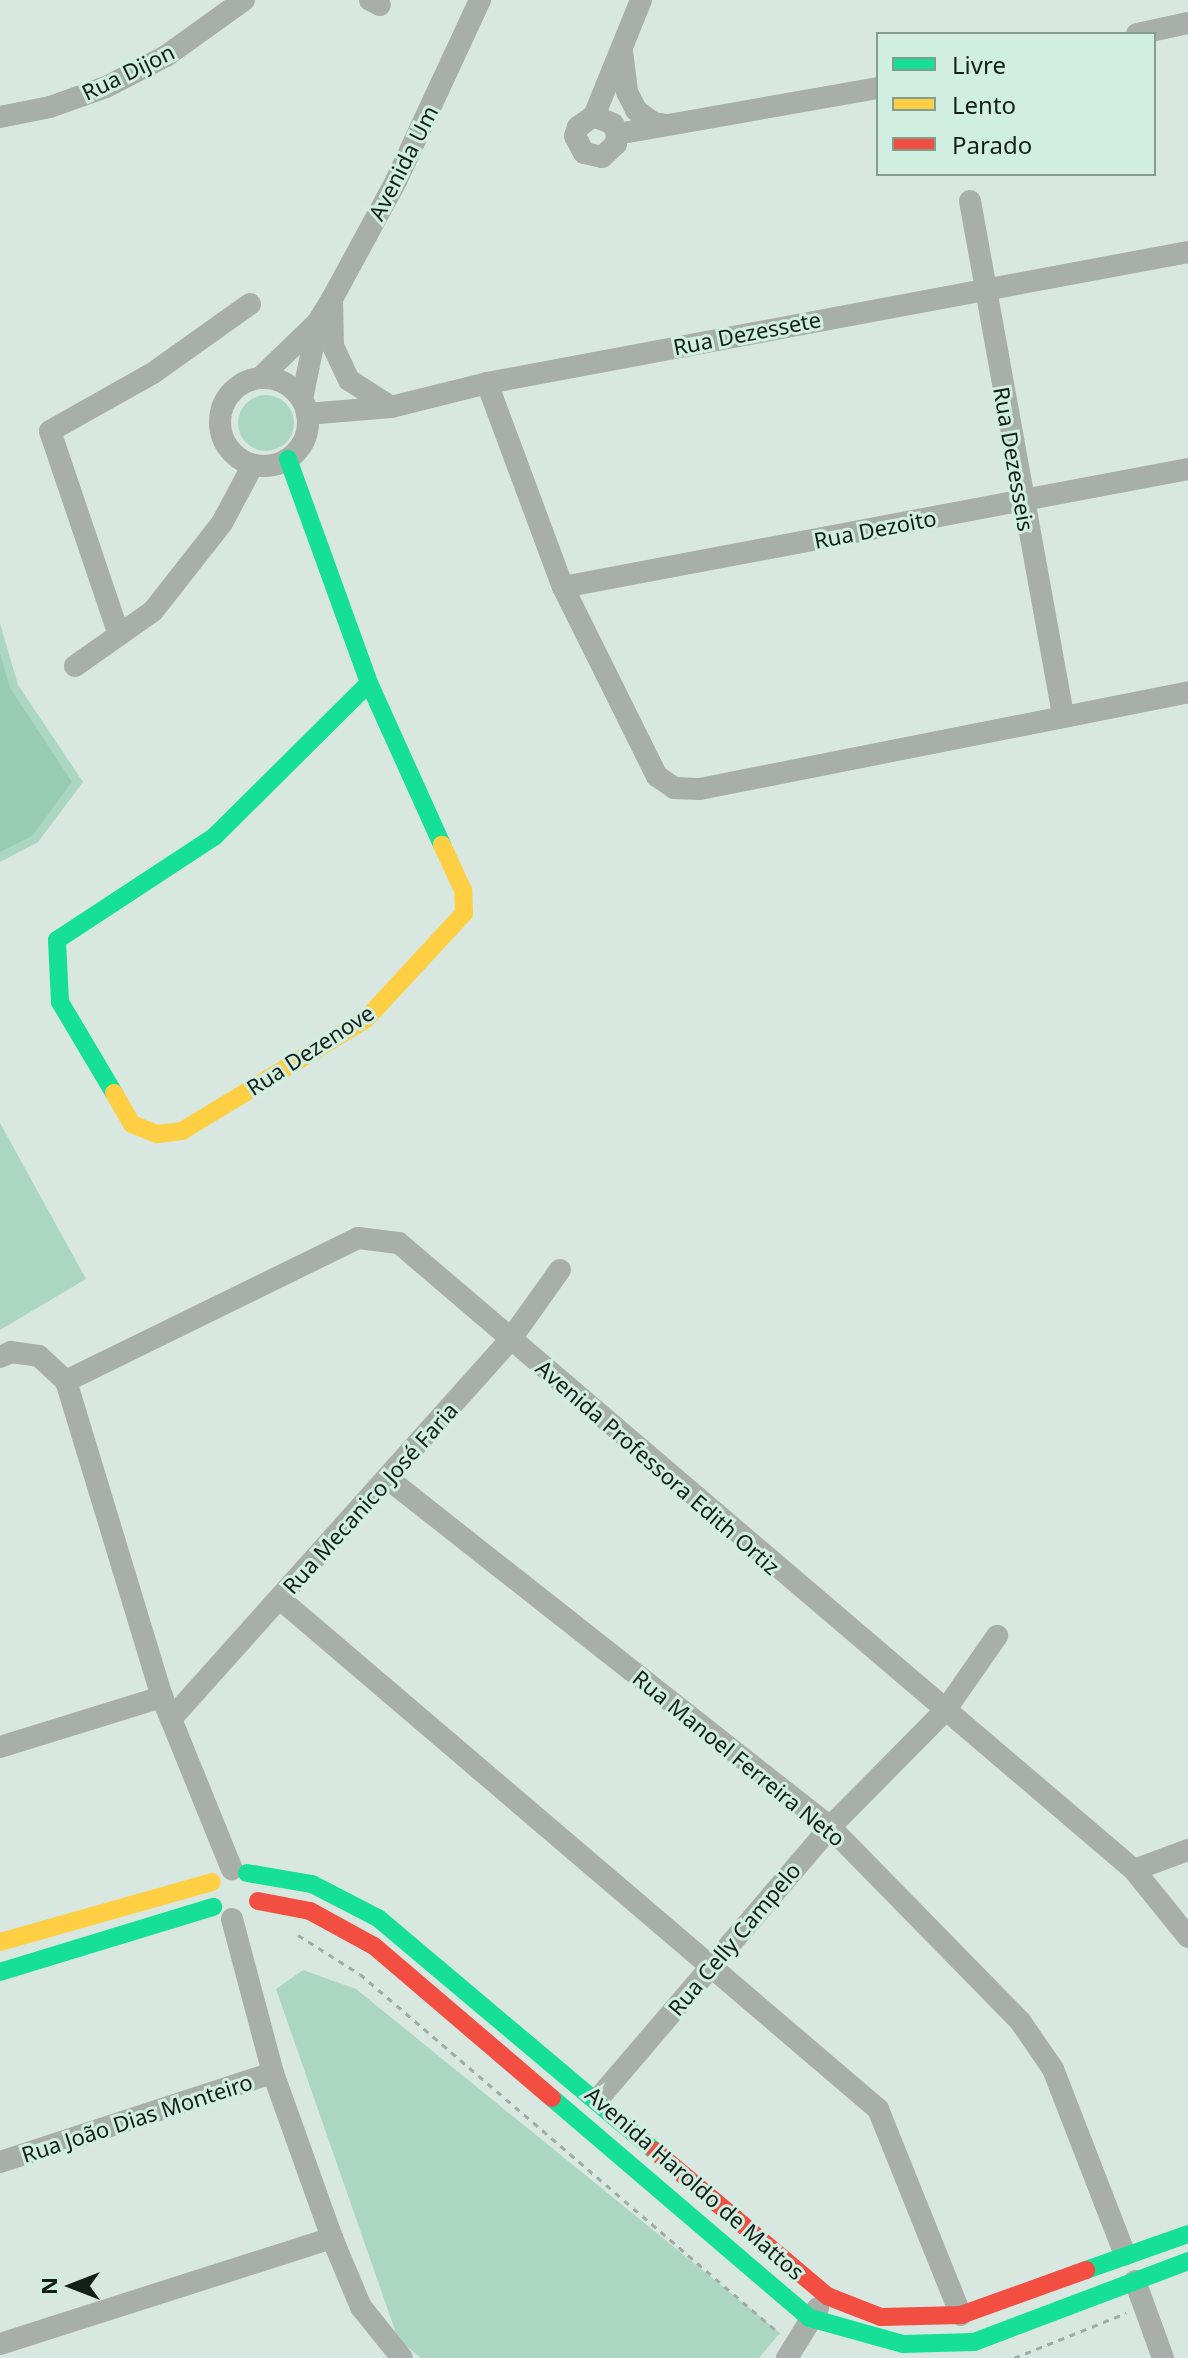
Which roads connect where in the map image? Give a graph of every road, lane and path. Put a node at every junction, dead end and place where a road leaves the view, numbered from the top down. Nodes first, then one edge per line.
1 (244, 0) edge
2 (480, 0) edge
3 (641, 0) edge
4 (1188, 23) edge
5 (1146, 32) edge
6 (622, 50) junction
7 (876, 88) edge
8 (594, 116) junction
9 (0, 117) edge
10 (677, 127) junction
11 (617, 134) junction
12 (970, 201) dead end
13 (1188, 252) edge
14 (984, 288) junction
15 (332, 299) junction
16 (250, 304) dead end
17 (318, 322) junction
18 (261, 377) junction
19 (487, 383) junction
20 (305, 406) junction
21 (391, 407) junction
22 (288, 459) junction
23 (253, 465) junction
24 (1188, 469) edge
25 (1021, 502) junction
26 (563, 587) junction
27 (119, 635) junction
28 (75, 666) dead end
29 (369, 683) junction
30 (1188, 692) edge
31 (1063, 715) junction
32 (560, 1270) dead end
33 (510, 1340) junction
34 (0, 1357) edge
35 (66, 1381) junction
36 (387, 1478) junction
37 (280, 1599) junction
38 (997, 1636) dead end
39 (162, 1697) junction
40 (944, 1712) junction
41 (171, 1719) junction
42 (0, 1747) edge
43 (830, 1827) junction
44 (1188, 1850) edge
45 (1134, 1870) junction
46 (239, 1871) junction
47 (212, 1882) junction
48 (258, 1901) junction
49 (222, 1913) junction
50 (295, 1933) dead end
51 (1188, 1937) edge
52 (0, 1942) edge
53 (712, 1964) junction
54 (0, 1972) edge
55 (273, 2073) junction
56 (598, 2099) junction
57 (0, 2162) edge
58 (1188, 2234) edge
59 (332, 2238) junction
60 (1125, 2255) junction
61 (1188, 2261) edge
62 (1135, 2281) junction
63 (827, 2296) junction
64 (1144, 2306) junction
65 (961, 2315) junction
66 (810, 2318) junction
67 (0, 2344) edge
68 (976, 2350) edge
69 (791, 2352) edge
70 (402, 2358) edge
71 (1014, 2358) edge
72 (1163, 2358) edge

1 - 9 street, Rua Dijon
2 - 15 street, Avenida Um
3 - 6 street
4 - 5 street
6 - 8 street
6 - 10 street
7 - 10 street
8 - 11 street
8 - 11 street
10 - 11 street
12 - 14 street, Rua Dezesseis
13 - 14 street, Rua Dezessete
14 - 19 street, Rua Dezessete
14 - 25 street, Rua Dezesseis
15 - 17 street, Avenida Um
15 - 21 street
16 - 27 street
17 - 18 street, Avenida Um
17 - 20 street, Avenida Um
18 - 20 street
18 - 23 street
19 - 21 street, Rua Dezessete
19 - 26 street
20 - 21 street, Rua Dezessete
20 - 22 street
22 - 23 street
22 - 29 street, Rua Dezenove
23 - 27 street
24 - 25 street, Rua Dezoito
25 - 26 street, Rua Dezoito
25 - 31 street, Rua Dezesseis
26 - 31 street
27 - 28 street
29 - 29 street, Rua Dezenove
30 - 31 street
32 - 33 street, Rua Mecanico José Faria
33 - 35 street, Avenida Professora Edith Ortiz
33 - 36 street, Rua Mecanico José Faria
33 - 40 street, Avenida Professora Edith Ortiz
34 - 35 street
35 - 39 street
36 - 37 street, Rua Mecanico José Faria
36 - 43 street, Rua Manoel Ferreira Neto
37 - 41 street, Rua Mecanico José Faria
37 - 53 street
38 - 40 street, Rua Celly Campelo
39 - 41 street
39 - 42 street
40 - 43 street, Rua Celly Campelo
40 - 45 street, Avenida Professora Edith Ortiz
41 - 46 street
43 - 53 street, Rua Celly Campelo
43 - 60 street, Rua Manoel Ferreira Neto
44 - 45 street
45 - 51 street, Avenida Professora Edith Ortiz
46 - 47 street
46 - 48 street
46 - 56 street, Avenida Haroldo de Mattos
47 - 49 street
47 - 52 street
48 - 49 street
48 - 66 street, Avenida Haroldo de Mattos
49 - 54 street
49 - 55 street
50 - 69 path
53 - 56 street, Rua Celly Campelo
53 - 65 street
55 - 57 street, Rua João Dias Monteiro
55 - 59 street
56 - 63 street, Avenida Haroldo de Mattos
58 - 60 street, Avenida Haroldo de Mattos
59 - 67 street
59 - 70 street
60 - 65 street, Avenida Haroldo de Mattos
61 - 62 street, Avenida Haroldo de Mattos
62 - 64 street
62 - 68 street, Avenida Haroldo de Mattos
63 - 65 street, Avenida Haroldo de Mattos
63 - 66 street
64 - 71 path
64 - 72 street
66 - 68 street, Avenida Haroldo de Mattos
66 - 69 street

